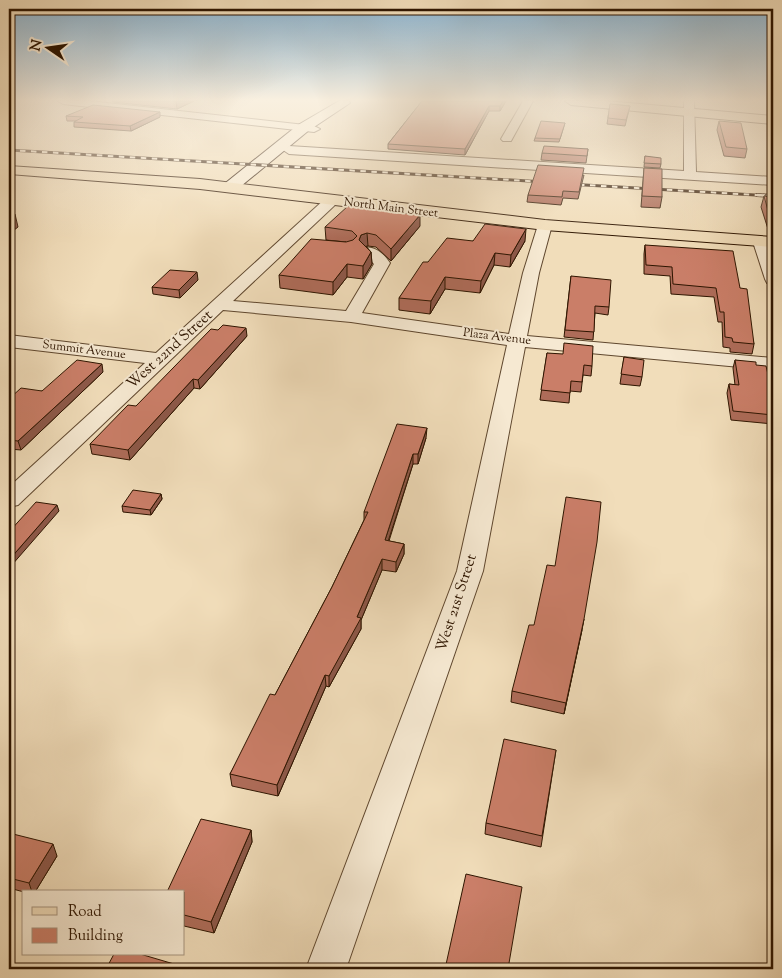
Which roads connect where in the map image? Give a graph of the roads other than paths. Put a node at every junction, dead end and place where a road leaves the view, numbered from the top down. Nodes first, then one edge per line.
1 (287, 147) edge
2 (292, 147) edge
3 (690, 147) edge
4 (289, 150) junction
5 (9, 170) edge
6 (690, 176) junction
7 (773, 181) edge
8 (236, 188) junction
9 (331, 201) junction
10 (545, 225) junction
11 (288, 241) junction
12 (767, 242) edge
13 (308, 243) edge
14 (369, 251) edge
15 (773, 279) edge
16 (221, 305) junction
17 (351, 317) junction
18 (518, 340) junction
19 (9, 341) edge
20 (159, 359) junction
21 (773, 364) edge
22 (9, 500) edge
23 (326, 969) edge

1 - 8 main road
2 - 4 main road
3 - 6 street
4 - 6 street
4 - 8 main road
5 - 8 main road, North Main Street
6 - 7 street
8 - 9 main road, North Main Street
9 - 10 main road, North Main Street
9 - 11 street, West 22nd Street
10 - 12 main road, North Main Street
10 - 18 street, West 21st Street
11 - 13 street
11 - 16 street, West 22nd Street
12 - 15 street
14 - 17 street
16 - 17 street, Plaza Avenue
16 - 20 street, West 22nd Street
17 - 18 street, Plaza Avenue
18 - 21 street, Plaza Avenue
18 - 23 street, West 21st Street
19 - 20 street, Summit Avenue
20 - 22 street, West 22nd Street

